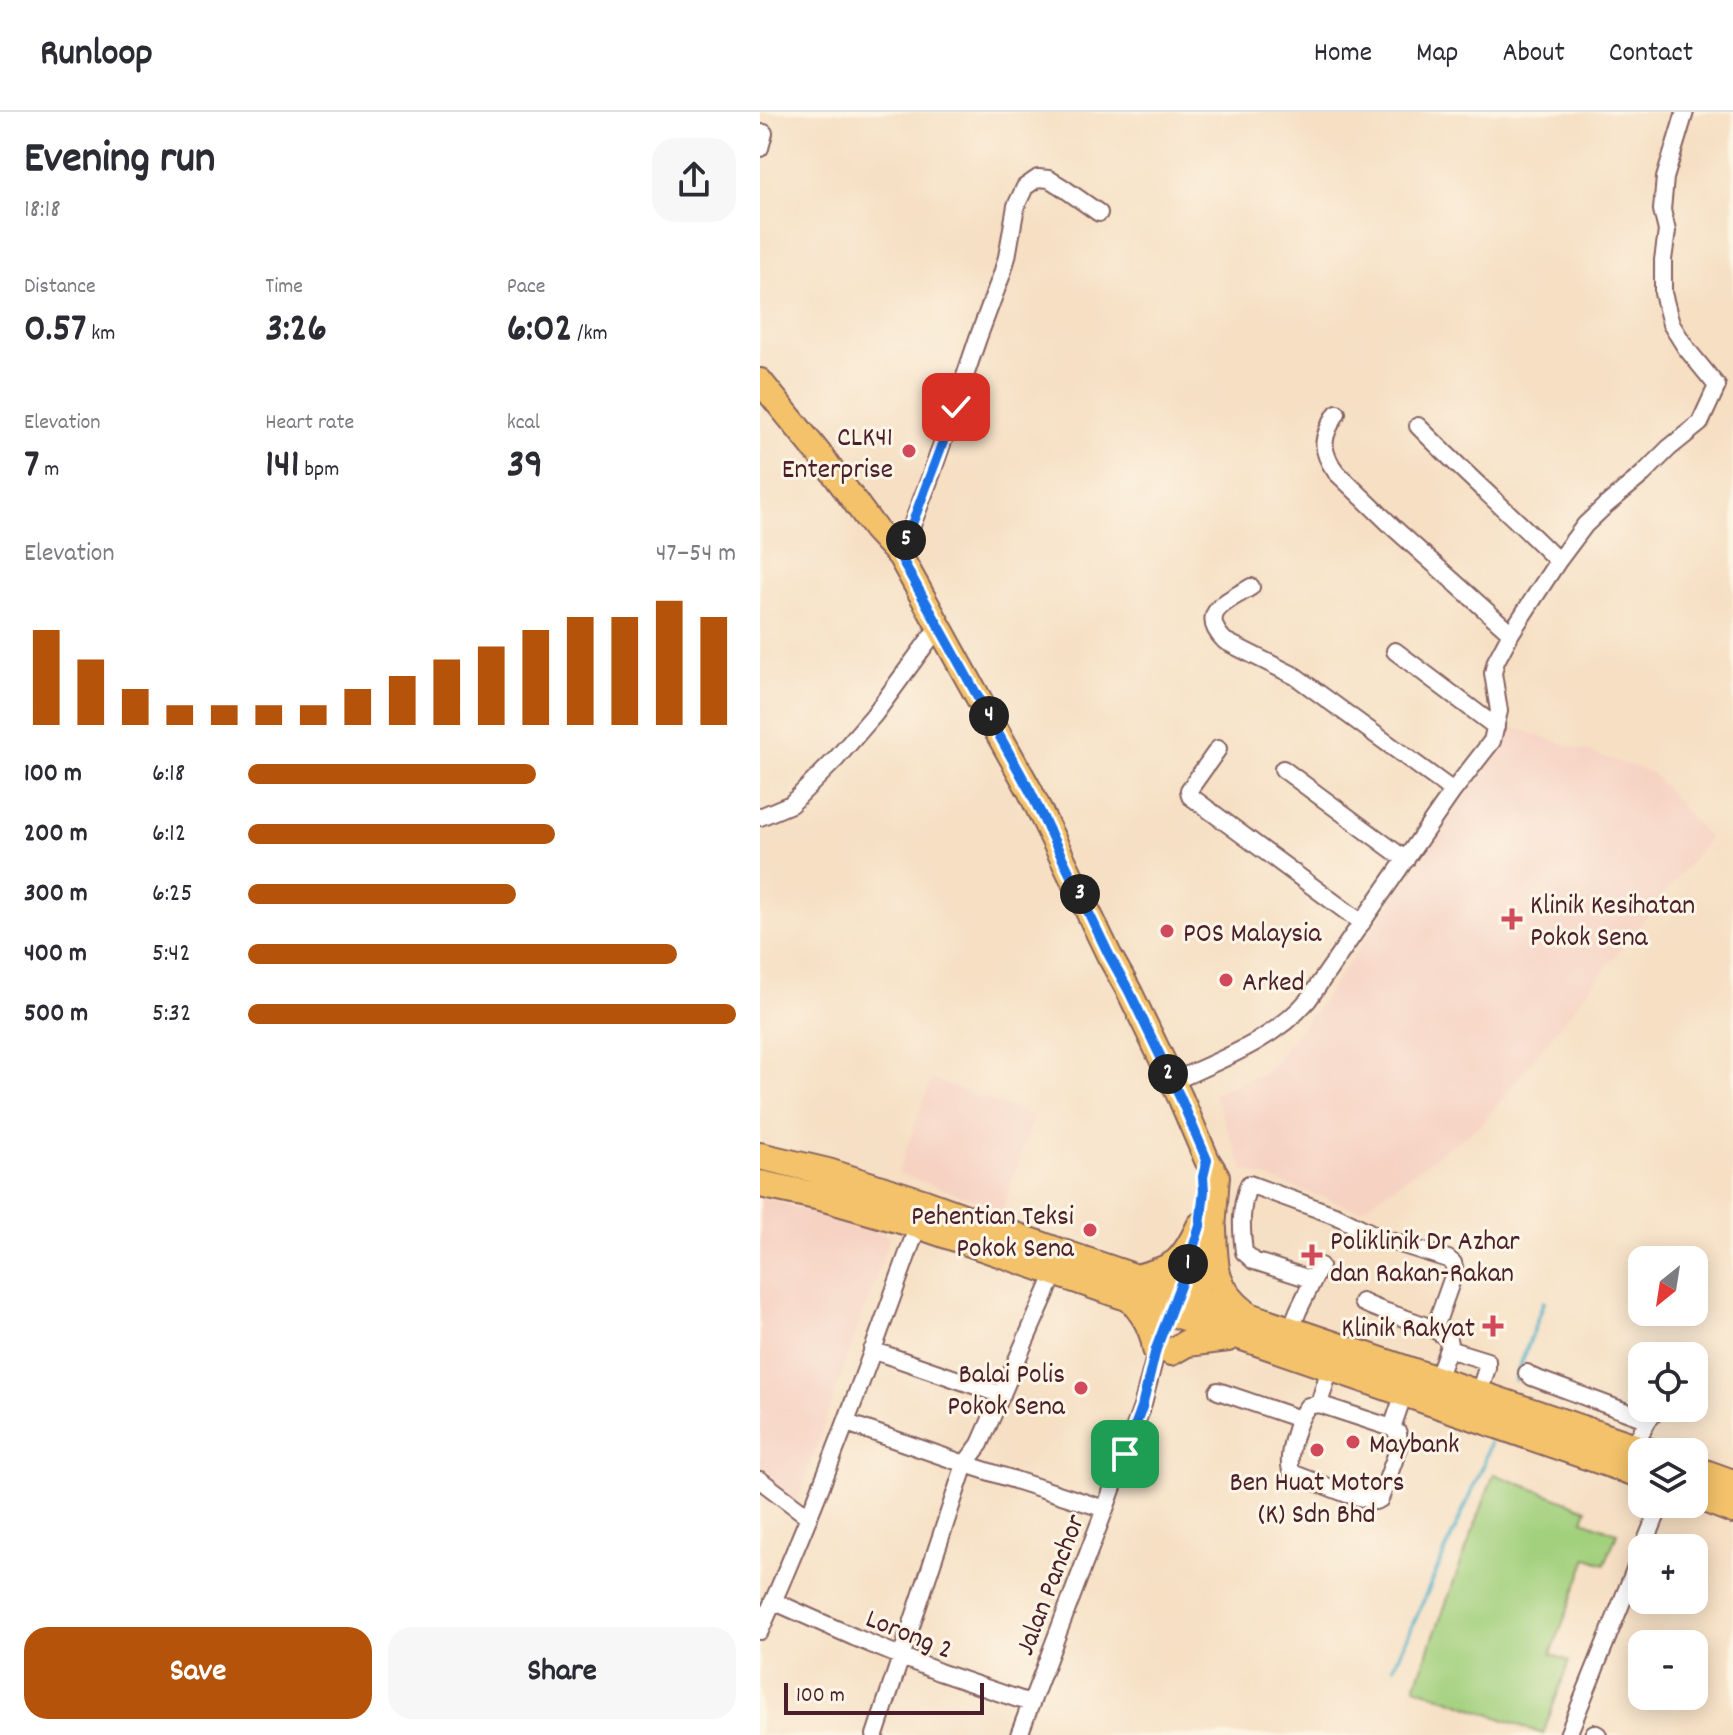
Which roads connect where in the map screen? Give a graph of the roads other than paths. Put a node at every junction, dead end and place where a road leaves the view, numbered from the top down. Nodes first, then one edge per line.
1 (1685, 112) edge
2 (1099, 213) dead end
3 (760, 381) edge
4 (1337, 413) dead end
5 (1418, 426) dead end
6 (900, 556) junction
7 (1558, 561) junction
8 (1251, 587) dead end
9 (939, 626) junction
10 (1511, 633) junction
11 (1395, 651) dead end
12 (1496, 727) junction
13 (1218, 749) dead end
14 (1283, 769) dead end
15 (1453, 791) junction
16 (760, 817) edge
17 (1406, 860) junction
18 (1362, 923) junction
19 (1172, 1082) junction
20 (760, 1156) edge
21 (760, 1184) edge
22 (918, 1225) junction
23 (1207, 1228) junction
24 (1055, 1273) junction
25 (1133, 1288) junction
26 (1362, 1302) dead end
27 (1181, 1305) junction
28 (1243, 1326) junction
29 (1291, 1329) junction
30 (1434, 1330) junction
31 (1448, 1349) junction
32 (872, 1350) junction
33 (1164, 1350) junction
34 (1330, 1368) junction
35 (1527, 1373) dead end
36 (1437, 1379) junction
37 (1218, 1391) dead end
38 (1404, 1393) junction
39 (1479, 1393) junction
40 (1002, 1395) junction
41 (1319, 1404) junction
42 (1628, 1406) edge
43 (1300, 1419) junction
44 (847, 1423) junction
45 (1392, 1428) junction
46 (1628, 1444) edge
47 (965, 1464) junction
48 (1628, 1470) edge
49 (1708, 1474) edge
50 (760, 1480) edge
51 (1733, 1483) edge
52 (1708, 1500) edge
53 (1105, 1509) junction
54 (1733, 1510) edge
55 (809, 1517) junction
56 (1628, 1587) edge
57 (773, 1601) junction
58 (760, 1631) edge
59 (902, 1657) junction
60 (1030, 1703) junction
61 (875, 1735) edge
62 (1019, 1735) edge
63 (1568, 1735) edge

1 - 7 street
2 - 6 street
3 - 6 main road
4 - 10 street
5 - 7 street
6 - 9 main road
7 - 10 street
8 - 15 street
9 - 16 street
9 - 19 main road
10 - 12 street
11 - 12 street
12 - 15 street
13 - 18 street
14 - 17 street
15 - 17 street
17 - 18 street
18 - 19 street
19 - 23 main road
20 - 25 highway
21 - 22 highway
22 - 24 highway
22 - 32 street
23 - 25 highway
23 - 27 main road
23 - 28 highway
24 - 25 highway
24 - 40 street
25 - 27 highway
25 - 33 highway
26 - 30 street
27 - 28 highway
27 - 33 street, Jalan Panchor
28 - 29 highway
28 - 33 highway
28 - 34 highway
29 - 30 street
29 - 36 highway
30 - 31 street
31 - 36 street
31 - 39 street
32 - 40 street
32 - 44 street
33 - 53 street, Jalan Panchor
34 - 38 highway
34 - 41 street
35 - 42 street
36 - 39 highway
37 - 43 street
38 - 45 street
38 - 48 highway
39 - 46 highway
40 - 47 street
41 - 43 street
41 - 45 street
43 - 45 street
44 - 47 street
44 - 55 street
47 - 53 street
47 - 59 street
49 - 51 highway
50 - 55 street
52 - 54 highway
53 - 60 street, Jalan Panchor
55 - 57 street
56 - 63 street
57 - 58 street
57 - 59 street, Lorong 2
59 - 60 street, Lorong 2
59 - 61 street
60 - 62 street, Jalan Panchor

